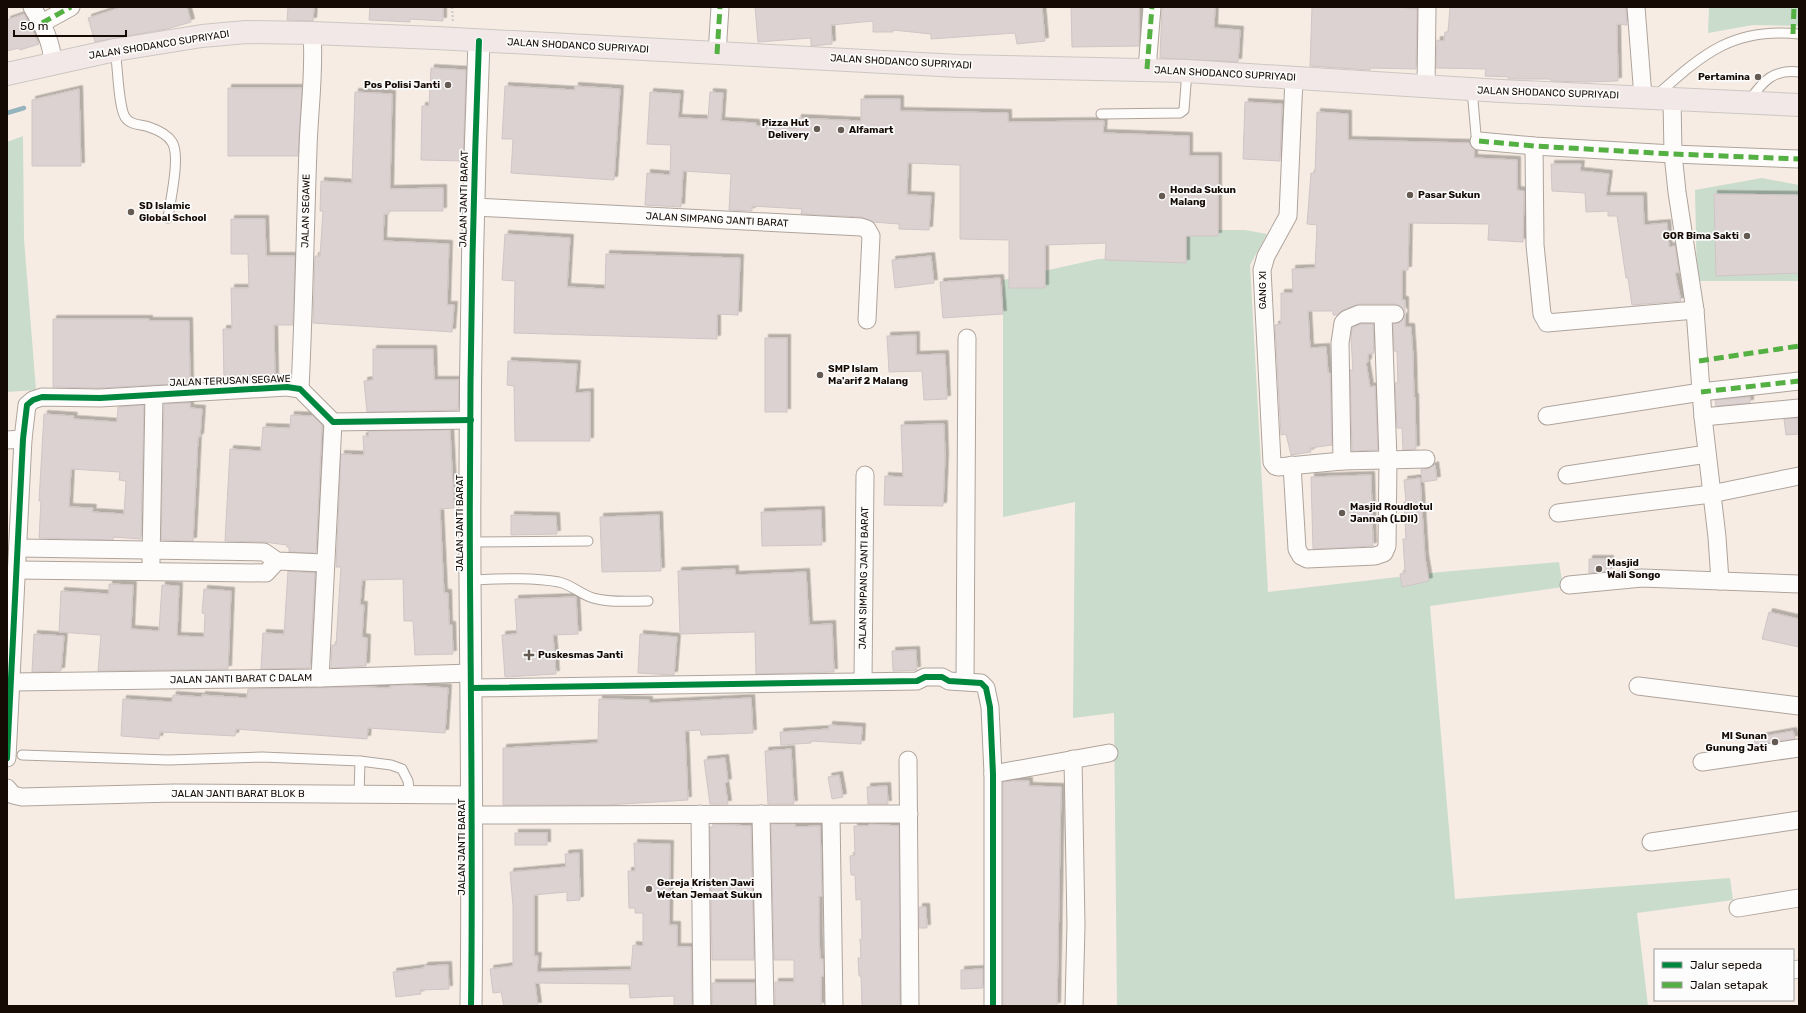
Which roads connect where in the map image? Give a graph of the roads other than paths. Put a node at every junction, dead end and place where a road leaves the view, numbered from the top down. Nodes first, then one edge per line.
1 (32, 7) edge
2 (71, 7) edge
3 (720, 7) edge
4 (1152, 7) edge
5 (1427, 7) edge
6 (1636, 7) edge
7 (42, 23) junction
8 (312, 33) junction
9 (1799, 34) edge
10 (479, 40) junction
11 (114, 50) junction
12 (717, 54) junction
13 (53, 64) junction
14 (1147, 69) junction
15 (1187, 71) junction
16 (1799, 72) edge
17 (7, 74) edge
18 (1294, 78) junction
19 (1426, 87) junction
20 (1472, 90) junction
21 (1656, 98) junction
22 (1749, 102) junction
23 (1799, 105) edge
24 (1101, 114) dead end
25 (1479, 141) joint
26 (1534, 146) junction
27 (1673, 154) junction
28 (1799, 159) edge
29 (474, 207) junction
30 (168, 218) dead end
31 (1695, 310) junction
32 (867, 320) dead end
33 (967, 338) dead end
34 (1799, 382) edge
35 (300, 389) junction
36 (1701, 392) junction
37 (154, 395) junction
38 (1799, 408) edge
39 (1547, 416) dead end
40 (1703, 417) junction
41 (471, 420) junction
42 (333, 422) junction
43 (15, 439) edge
44 (1707, 454) junction
45 (1426, 459) dead end
46 (1388, 460) junction
47 (1342, 461) junction
48 (1292, 465) junction
49 (866, 475) dead end
50 (1567, 475) dead end
51 (1799, 476) edge
52 (1711, 494) junction
53 (1558, 513) dead end
54 (14, 520) edge
55 (588, 541) dead end
56 (470, 542) junction
57 (19, 548) junction
58 (151, 552) junction
59 (277, 561) junction
60 (324, 563) junction
61 (18, 570) junction
62 (151, 572) junction
63 (470, 580) junction
64 (1720, 581) junction
65 (1799, 584) edge
66 (1569, 585) dead end
67 (648, 601) dead end
68 (320, 678) junction
69 (471, 681) junction
70 (863, 681) junction
71 (957, 681) junction
72 (12, 682) junction
73 (1638, 686) dead end
74 (1799, 706) edge
75 (1799, 748) edge
76 (1109, 752) dead end
77 (15, 757) edge
78 (1073, 759) junction
79 (908, 760) dead end
80 (360, 761) junction
81 (1702, 762) dead end
82 (994, 774) junction
83 (7, 788) edge
84 (359, 795) junction
85 (410, 795) junction
86 (473, 795) junction
87 (700, 814) junction
88 (761, 814) junction
89 (909, 814) junction
90 (472, 815) junction
91 (830, 815) junction
92 (1799, 820) edge
93 (1652, 842) dead end
94 (1799, 898) edge
95 (1738, 908) dead end
96 (471, 1006) edge
97 (702, 1006) edge
98 (765, 1006) edge
99 (834, 1006) edge
100 (910, 1006) edge
101 (994, 1006) edge
102 (1074, 1006) edge

1 - 7 street
2 - 7 street
3 - 12 street
4 - 14 street
5 - 19 street
6 - 21 street
7 - 13 street
8 - 10 main road, JALAN SHODANCO SUPRIYADI
8 - 11 main road, JALAN SHODANCO SUPRIYADI
8 - 35 street, JALAN SEGAWE
9 - 21 lane
10 - 12 main road, JALAN SHODANCO SUPRIYADI
10 - 29 street, JALAN JANTI BARAT
11 - 13 main road, JALAN SHODANCO SUPRIYADI
11 - 30 lane
12 - 14 main road, JALAN SHODANCO SUPRIYADI
13 - 17 main road, JALAN SHODANCO SUPRIYADI
14 - 15 main road, JALAN SHODANCO SUPRIYADI
15 - 18 main road, JALAN SHODANCO SUPRIYADI
15 - 24 lane
16 - 22 lane
18 - 19 main road, JALAN SHODANCO SUPRIYADI
18 - 48 street, GANG XI
19 - 20 main road, JALAN SHODANCO SUPRIYADI
20 - 21 main road, JALAN SHODANCO SUPRIYADI
20 - 25 lane
21 - 22 main road, JALAN SHODANCO SUPRIYADI
21 - 27 street
22 - 23 main road, JALAN SHODANCO SUPRIYADI
25 - 26 street
26 - 27 street
26 - 31 street
27 - 28 street
27 - 31 street
29 - 32 street, JALAN SIMPANG JANTI BARAT
29 - 41 street, JALAN JANTI BARAT
31 - 36 street
33 - 71 street
34 - 36 street
35 - 37 street, JALAN TERUSAN SEGAWE
35 - 42 street, JALAN TERUSAN SEGAWE
36 - 39 street
36 - 40 street
37 - 43 street, JALAN TERUSAN SEGAWE
37 - 58 street
38 - 40 street
40 - 44 street
41 - 42 street
41 - 56 street, JALAN JANTI BARAT
42 - 60 street
43 - 54 street
44 - 50 street
44 - 52 street
45 - 46 street, GANG XI
46 - 47 street, GANG XI
46 - 47 street
46 - 48 street
47 - 48 street, GANG XI
49 - 70 street, JALAN SIMPANG JANTI BARAT
51 - 52 street
52 - 53 street
52 - 64 street
54 - 57 street
55 - 56 lane
56 - 63 street, JALAN JANTI BARAT
57 - 58 street
57 - 61 street
58 - 59 street
58 - 62 street
59 - 60 street
59 - 62 street
60 - 68 street
61 - 62 street
61 - 72 street
63 - 67 lane
63 - 69 street, JALAN JANTI BARAT
64 - 65 street
64 - 66 street
68 - 69 street, JALAN JANTI BARAT C DALAM
68 - 72 street, JALAN JANTI BARAT C DALAM
69 - 70 street, JALAN JANTI BARAT C DALAM
69 - 86 street, JALAN JANTI BARAT
70 - 71 street, JALAN JANTI BARAT C DALAM
71 - 82 street, JALAN JANTI BARAT C DALAM
72 - 77 street
73 - 74 street
75 - 81 street
76 - 78 street
77 - 80 lane
78 - 82 street
78 - 102 street
79 - 89 street
80 - 84 lane
80 - 85 lane
82 - 101 street
83 - 84 street, JALAN JANTI BARAT BLOK B
84 - 85 street, JALAN JANTI BARAT BLOK B
85 - 86 street, JALAN JANTI BARAT BLOK B
86 - 90 street, JALAN JANTI BARAT
87 - 88 street
87 - 90 street
87 - 97 street
88 - 91 street
88 - 98 street
89 - 91 street
89 - 100 street
90 - 96 street, JALAN JANTI BARAT
91 - 99 street
92 - 93 street
94 - 95 street

